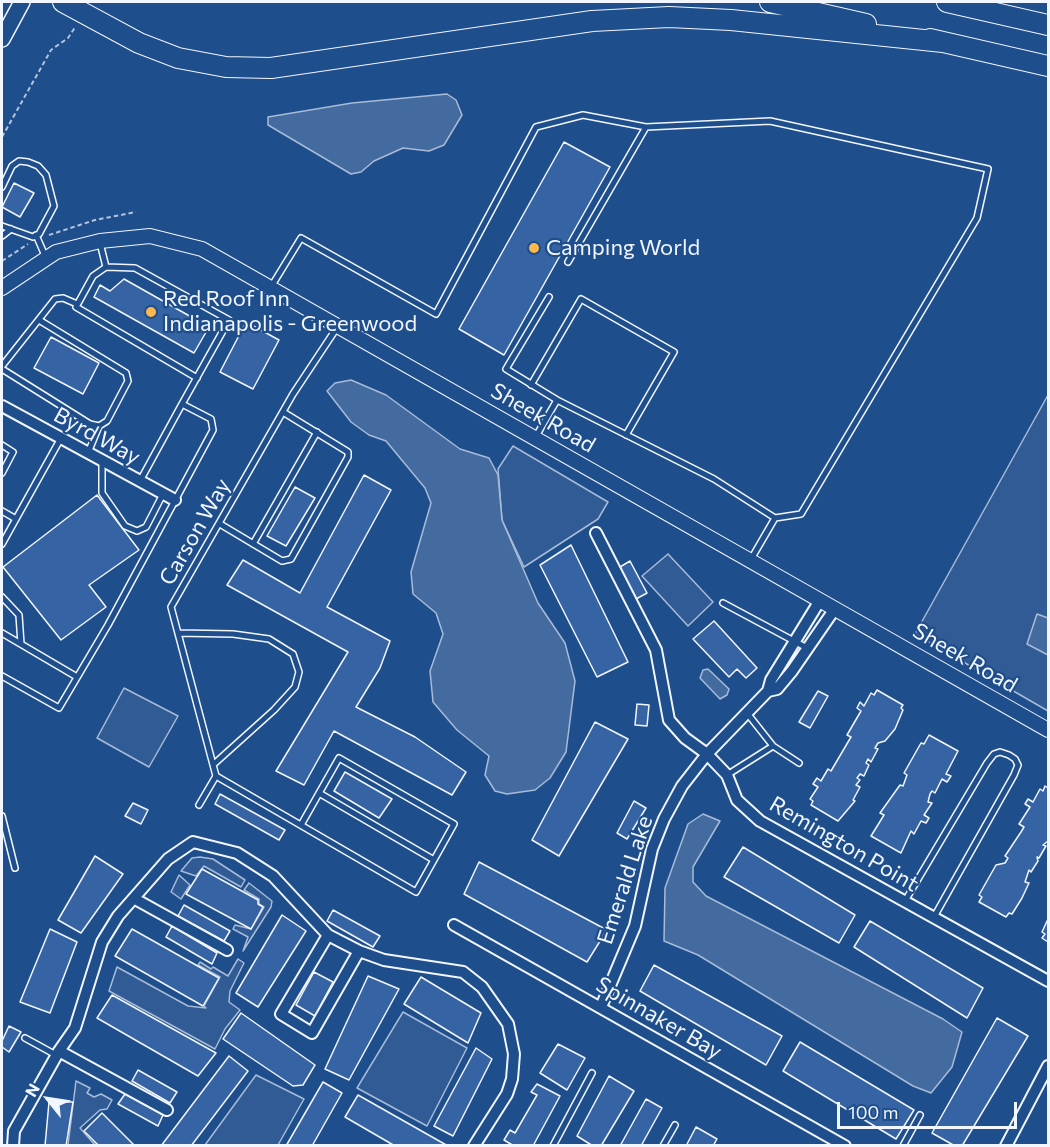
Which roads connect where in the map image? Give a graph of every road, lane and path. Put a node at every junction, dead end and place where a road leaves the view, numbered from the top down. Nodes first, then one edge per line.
1 (22, 2) edge
2 (63, 2) edge
3 (770, 2) edge
4 (947, 2) edge
5 (1001, 2) edge
6 (1048, 16) edge
7 (1048, 25) edge
8 (76, 27) dead end
9 (2, 39) edge
10 (943, 42) junction
11 (1048, 66) edge
12 (646, 127) junction
13 (2, 137) edge
14 (2, 187) edge
15 (136, 212) dead end
16 (2, 226) edge
17 (11, 230) junction
18 (2, 236) edge
19 (37, 238) junction
20 (99, 241) junction
21 (46, 258) junction
22 (2, 261) edge
23 (568, 262) dead end
24 (106, 267) junction
25 (271, 287) junction
26 (2, 288) edge
27 (549, 297) dead end
28 (78, 304) junction
29 (39, 320) junction
30 (339, 325) junction
31 (2, 368) edge
32 (197, 378) junction
33 (531, 385) junction
34 (557, 400) junction
35 (182, 404) junction
36 (2, 406) edge
37 (283, 412) junction
38 (99, 426) junction
39 (318, 432) junction
40 (626, 435) junction
41 (61, 438) junction
42 (535, 438) junction
43 (2, 445) edge
44 (88, 453) junction
45 (102, 461) junction
46 (2, 473) edge
47 (140, 481) junction
48 (164, 494) junction
49 (174, 500) junction
50 (2, 510) edge
51 (775, 518) junction
52 (16, 519) junction
53 (220, 524) junction
54 (596, 533) dead end
55 (2, 544) edge
56 (253, 544) junction
57 (749, 562) junction
58 (2, 597) edge
59 (819, 602) junction
60 (723, 603) dead end
61 (834, 610) junction
62 (2, 633) edge
63 (178, 633) junction
64 (796, 642) junction
65 (21, 644) junction
66 (809, 648) junction
67 (2, 676) edge
68 (77, 677) junction
69 (768, 691) junction
70 (747, 712) junction
71 (1048, 730) edge
72 (773, 746) junction
73 (707, 754) junction
74 (799, 763) dead end
75 (214, 764) junction
76 (216, 776) junction
77 (727, 776) junction
78 (319, 793) junction
79 (200, 805) dead end
80 (2, 816) edge
81 (301, 825) junction
82 (434, 860) junction
83 (15, 868) dead end
84 (135, 899) junction
85 (905, 902) junction
86 (934, 918) junction
87 (454, 925) dead end
88 (328, 935) junction
89 (227, 950) dead end
90 (359, 951) junction
91 (1048, 981) edge
92 (601, 1007) junction
93 (25, 1038) dead end
94 (57, 1053) junction
95 (1048, 1066) edge
96 (592, 1073) dead end
97 (166, 1110) dead end
98 (920, 1115) dead end
99 (675, 1125) dead end
100 (13, 1146) edge
101 (474, 1146) edge
102 (553, 1146) edge
103 (663, 1146) edge
104 (845, 1146) edge
105 (903, 1146) edge
106 (1006, 1146) edge

1 - 9 main road
2 - 10 highway
3 - 10 highway
4 - 7 highway
5 - 6 highway
8 - 13 path
10 - 11 highway
12 - 23 lane
12 - 25 lane
12 - 51 lane
14 - 19 lane
15 - 19 path
16 - 17 lane
17 - 18 lane
17 - 19 lane
19 - 21 lane
19 - 22 path
20 - 21 street, Sheek Road
20 - 24 lane
20 - 25 street, Sheek Road
21 - 26 street, Sheek Road
24 - 28 lane
24 - 32 lane
25 - 30 street, Sheek Road
27 - 33 lane
28 - 29 lane
28 - 32 lane
29 - 31 lane
29 - 38 lane
30 - 37 lane, Carson Way
30 - 42 street, Sheek Road
31 - 38 lane
32 - 35 lane
33 - 34 lane
33 - 40 lane
34 - 40 lane
34 - 42 lane
35 - 47 lane
35 - 49 lane
36 - 41 street, Byrd Way
37 - 39 lane
37 - 53 lane, Carson Way
38 - 44 lane
39 - 56 lane
39 - 56 lane
40 - 51 lane
41 - 44 street, Byrd Way
41 - 52 lane
42 - 57 street, Sheek Road
43 - 46 lane
44 - 45 street, Byrd Way
45 - 47 street, Byrd Way
45 - 48 lane
47 - 48 street, Byrd Way
48 - 49 street, Byrd Way
49 - 68 lane
50 - 52 lane
51 - 57 lane
52 - 55 lane
53 - 56 lane
53 - 63 lane, Carson Way
54 - 73 street, Remington Point
57 - 59 street, Sheek Road
58 - 65 lane
59 - 61 street, Sheek Road
59 - 64 street, Emerald Lake
60 - 64 lane
61 - 66 street, Emerald Lake
61 - 71 street, Sheek Road
62 - 65 lane
63 - 75 lane, Carson Way
63 - 75 lane
64 - 66 lane
64 - 69 street, Emerald Lake
65 - 68 lane
66 - 69 street, Emerald Lake
67 - 68 lane
69 - 70 street, Emerald Lake
70 - 72 lane
70 - 73 street, Emerald Lake
72 - 74 lane
72 - 77 lane
73 - 77 street, Remington Point
73 - 92 street, Emerald Lake
75 - 76 lane, Carson Way
76 - 79 lane
76 - 81 lane
77 - 85 street, Remington Point
78 - 81 lane
78 - 82 lane
78 - 82 lane
80 - 83 lane
81 - 82 lane
84 - 88 street
84 - 89 street
84 - 94 street
85 - 86 street, Remington Point
85 - 86 lane
86 - 91 street, Remington Point
87 - 92 street, Spinnaker Bay
88 - 90 street
88 - 90 street
90 - 101 street
92 - 104 street, Spinnaker Bay
93 - 94 lane
94 - 97 street
94 - 100 street
95 - 106 street
96 - 102 lane
98 - 105 lane
99 - 103 lane

